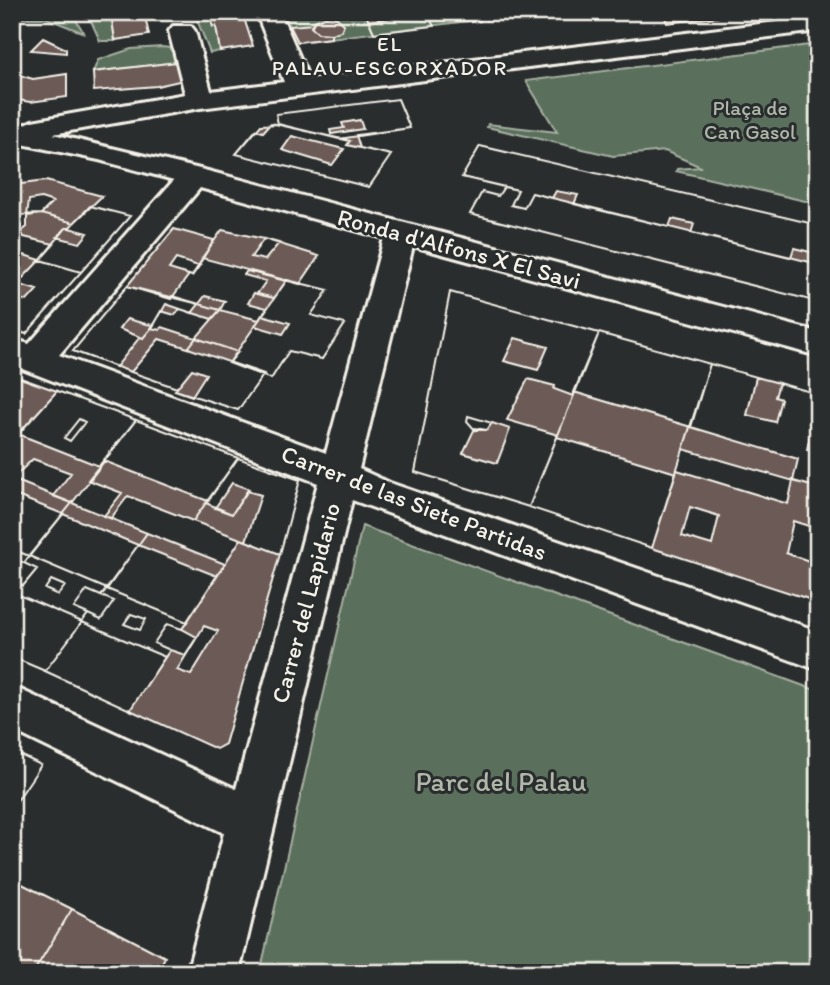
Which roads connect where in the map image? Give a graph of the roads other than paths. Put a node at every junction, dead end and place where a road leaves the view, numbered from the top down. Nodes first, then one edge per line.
1 (268, 12) edge
2 (818, 24) edge
3 (182, 31) dead end
4 (299, 87) junction
5 (200, 100) junction
6 (12, 134) edge
7 (102, 152) junction
8 (12, 158) edge
9 (194, 176) junction
10 (400, 234) junction
11 (818, 344) edge
12 (24, 355) edge
13 (339, 477) junction
14 (818, 651) edge
15 (12, 707) edge
16 (249, 820) junction
17 (213, 973) edge

1 - 4 street
2 - 4 street
3 - 5 street
4 - 5 street
5 - 6 street
6 - 7 street, Ronda d'Alfons X El Savi
7 - 8 street
7 - 9 street, Ronda d'Alfons X El Savi
9 - 10 street, Ronda d'Alfons X El Savi
9 - 12 street
10 - 11 street, Ronda d'Alfons X El Savi
10 - 13 street, Carrer del Lapidario
12 - 13 street, Carrer de las Siete Partidas
13 - 14 street, Carrer de las Siete Partidas
13 - 16 street, Carrer del Lapidario
15 - 16 street
16 - 17 street, Carrer del Lapidario

